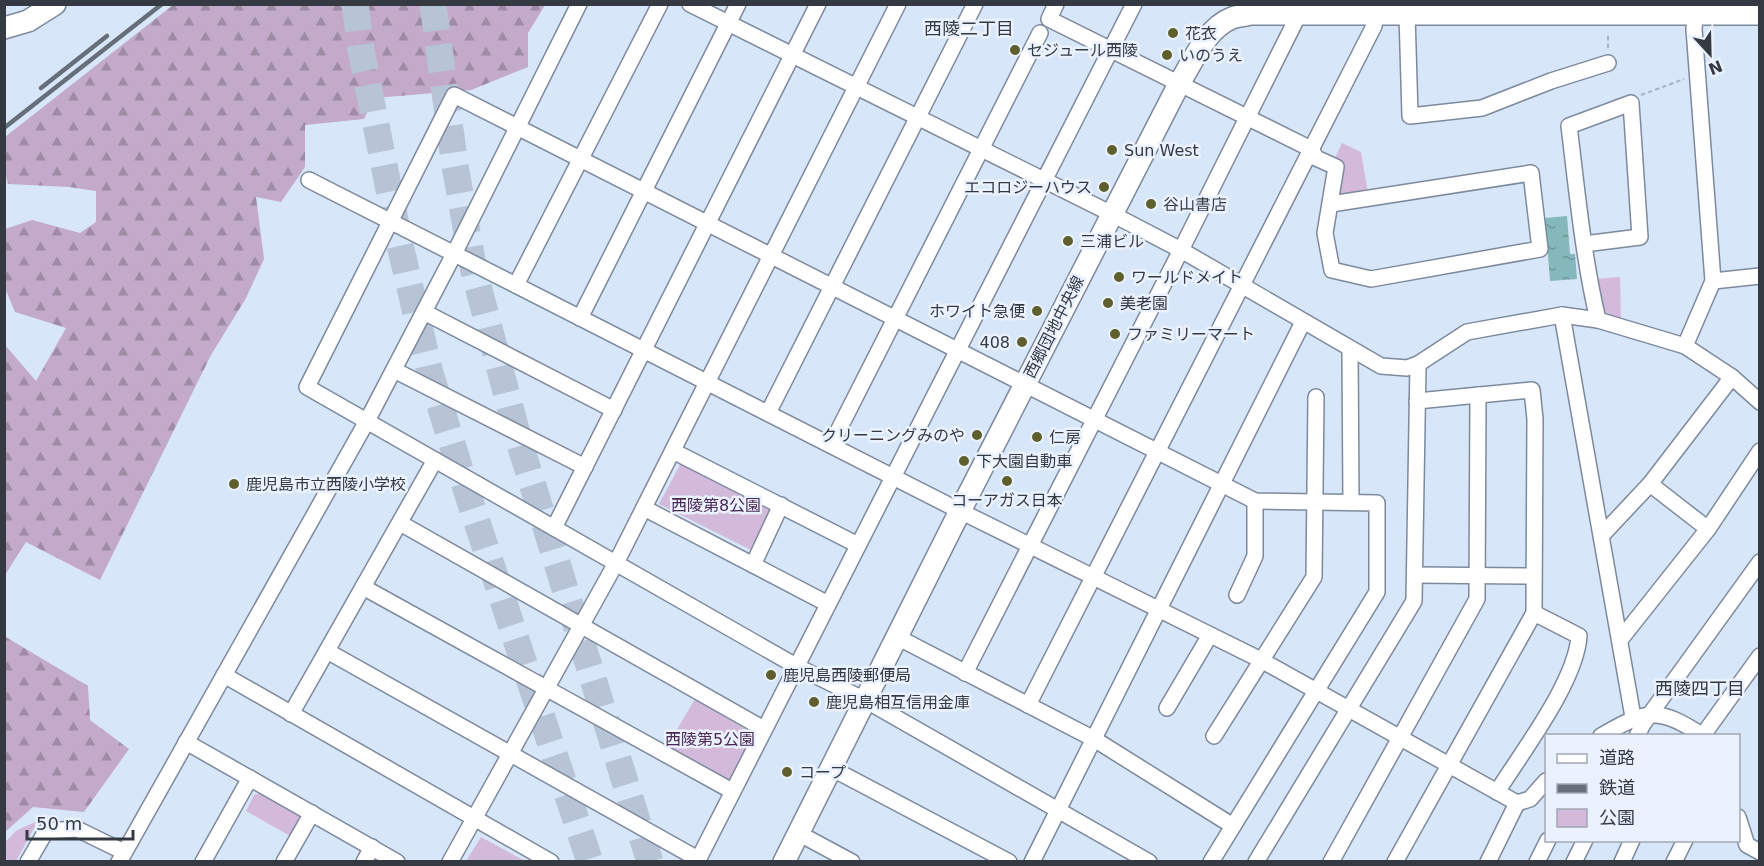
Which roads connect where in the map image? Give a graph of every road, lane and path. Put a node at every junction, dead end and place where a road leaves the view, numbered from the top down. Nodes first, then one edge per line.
1 (55, 4) edge
2 (579, 4) edge
3 (660, 4) edge
4 (690, 4) edge
5 (738, 4) edge
6 (818, 4) edge
7 (898, 4) edge
8 (975, 4) edge
9 (1056, 4) edge
10 (1134, 4) edge
11 (1377, 9) edge
12 (1453, 9) edge
13 (1532, 9) edge
14 (1696, 9) edge
15 (1295, 10) edge
16 (1611, 10) edge
17 (1230, 11) edge
18 (1407, 14) junction
19 (1760, 14) edge
20 (728, 24) junction
21 (4, 28) edge
22 (1040, 33) dead end
23 (1112, 49) junction
24 (792, 56) junction
25 (1608, 63) joint
26 (1698, 73) junction
27 (1179, 84) junction
28 (856, 87) junction
29 (1631, 104) junction
30 (1248, 117) junction
31 (918, 118) junction
32 (517, 128) junction
33 (1311, 149) junction
34 (983, 150) junction
35 (581, 160) junction
36 (309, 180) dead end
37 (1044, 181) junction
38 (644, 191) junction
39 (1331, 204) junction
40 (1112, 214) junction
41 (390, 222) junction
42 (707, 224) junction
43 (1584, 244) junction
44 (1181, 250) junction
45 (454, 254) junction
46 (771, 256) junction
47 (1760, 276) edge
48 (1713, 281) junction
49 (516, 285) junction
50 (1242, 285) junction
51 (832, 286) junction
52 (424, 312) junction
53 (1562, 315) junction
54 (580, 318) junction
55 (895, 318) junction
56 (1598, 320) junction
57 (1303, 322) junction
58 (1685, 346) junction
59 (1350, 349) junction
60 (644, 350) junction
61 (958, 350) junction
62 (1418, 364) junction
63 (394, 370) junction
64 (1732, 377) junction
65 (707, 382) junction
66 (1025, 384) junction
67 (1478, 395) junction
68 (1316, 398) dead end
69 (1418, 402) junction
70 (1760, 402) edge
71 (614, 410) junction
72 (768, 413) junction
73 (1094, 419) junction
74 (367, 421) junction
75 (831, 446) junction
76 (673, 451) junction
77 (1157, 451) junction
78 (1760, 451) edge
79 (435, 460) junction
80 (585, 467) junction
81 (893, 477) junction
82 (1222, 483) junction
83 (1650, 484) junction
84 (1256, 501) junction
85 (1315, 501) junction
86 (1351, 502) junction
87 (781, 505) junction
88 (644, 508) junction
89 (960, 511) junction
90 (400, 523) junction
91 (554, 528) junction
92 (1708, 529) junction
93 (1602, 535) junction
94 (858, 544) junction
95 (1030, 545) junction
96 (1760, 562) edge
97 (616, 563) junction
98 (753, 565) junction
99 (1415, 575) junction
100 (1477, 575) junction
101 (1534, 576) junction
102 (1093, 577) junction
103 (363, 587) junction
104 (1237, 596) dead end
105 (828, 604) junction
106 (1159, 609) junction
107 (1534, 614) junction
108 (582, 626) junction
109 (1210, 635) junction
110 (897, 637) junction
111 (1620, 640) junction
112 (327, 651) junction
113 (1760, 656) edge
114 (1261, 660) junction
115 (796, 666) junction
116 (965, 672) junction
117 (224, 675) junction
118 (547, 688) junction
119 (1316, 691) junction
120 (865, 700) junction
121 (1028, 705) junction
122 (1167, 708) dead end
123 (1349, 709) junction
124 (291, 714) junction
125 (1651, 714) junction
126 (1633, 717) junction
127 (764, 729) junction
128 (1687, 731) edge
129 (1603, 734) edge
130 (1639, 734) edge
131 (1704, 734) edge
132 (1214, 736) dead end
133 (1400, 738) junction
134 (1094, 739) junction
135 (186, 742) junction
136 (510, 754) junction
137 (1449, 765) junction
138 (831, 768) junction
139 (250, 778) junction
140 (1545, 782) edge
141 (732, 791) junction
142 (1497, 792) junction
143 (1517, 803) junction
144 (1058, 810) junction
145 (312, 813) junction
146 (475, 818) junction
147 (1740, 823) edge
148 (1233, 826) junction
149 (798, 833) junction
150 (1547, 842) edge
151 (1584, 842) edge
152 (1631, 842) edge
153 (1683, 842) edge
154 (372, 847) junction
155 (1760, 852) edge
156 (122, 857) edge
157 (697, 860) edge
158 (28, 861) edge
159 (203, 861) edge
160 (284, 861) edge
161 (364, 861) edge
162 (398, 861) edge
163 (450, 861) edge
164 (551, 861) edge
165 (784, 861) edge
166 (852, 861) edge
167 (1009, 861) edge
168 (1032, 861) edge
169 (1149, 861) edge
170 (1211, 861) edge
171 (1256, 861) edge
172 (1331, 861) edge
173 (1395, 861) edge
174 (1488, 861) edge
175 (1538, 861) edge
176 (1574, 861) edge
177 (1622, 861) edge
178 (1674, 861) edge

1 - 21 street
2 - 32 street
3 - 35 street
4 - 20 street
5 - 20 street
6 - 24 street
7 - 28 street
8 - 31 street
9 - 23 street
10 - 23 street
11 - 15 street, 西郷団地中央線
11 - 18 street, 西郷団地中央線
11 - 33 street
12 - 13 street, 西郷団地中央線
12 - 18 street, 西郷団地中央線
13 - 16 street, 西郷団地中央線
14 - 16 street, 西郷団地中央線
14 - 19 street, 西郷団地中央線
14 - 26 street
15 - 17 street, 西郷団地中央線
15 - 30 street
16 - 25 path
17 - 27 street, 西郷団地中央線
18 - 25 street
20 - 24 street
20 - 38 street
22 - 34 street
23 - 27 street
23 - 37 street
24 - 28 street
24 - 42 street
26 - 29 path
26 - 48 street
27 - 30 street
27 - 40 street, 西郷団地中央線
28 - 31 street
28 - 46 street
29 - 43 street
29 - 43 street
30 - 33 street
30 - 44 street
31 - 34 street
31 - 51 street
32 - 35 street
32 - 41 street
32 - 45 street
33 - 39 street
33 - 50 street
34 - 37 street
34 - 55 street
35 - 38 street
35 - 49 street
36 - 41 street
37 - 40 street
37 - 61 street
38 - 42 street
38 - 54 street
39 - 39 street
40 - 44 street
40 - 66 street, 西郷団地中央線
41 - 45 street
41 - 74 street
42 - 46 street
42 - 60 street
43 - 56 street
44 - 50 street
44 - 73 street
45 - 49 street
45 - 52 street
46 - 51 street
46 - 65 street
47 - 48 street
48 - 58 street
49 - 54 street
50 - 57 street
50 - 77 street
51 - 55 street
51 - 72 street
52 - 63 street
52 - 71 street
53 - 56 street
53 - 62 street
53 - 93 street
54 - 60 street
55 - 61 street
55 - 75 street
56 - 58 street
57 - 59 street
57 - 82 street
58 - 64 street
59 - 62 street
59 - 86 street
60 - 65 street
60 - 71 street
61 - 66 street
61 - 81 street
62 - 69 street
63 - 74 street
63 - 80 street
64 - 70 street
64 - 83 street
65 - 72 street
65 - 76 street
66 - 73 street
66 - 89 street, 西郷団地中央線
67 - 69 street
67 - 100 street
67 - 101 street
68 - 85 street
69 - 99 street
71 - 80 street
72 - 75 street
73 - 77 street
73 - 95 street
74 - 79 street
74 - 117 street
75 - 81 street
76 - 87 street
76 - 88 street
77 - 82 street
77 - 102 street
78 - 92 street
79 - 90 street
79 - 91 street
80 - 91 street
81 - 89 street
81 - 94 street
82 - 84 street
82 - 106 street
83 - 92 street
83 - 93 street
84 - 85 street
84 - 104 street
85 - 86 street
85 - 114 street
86 - 119 street
87 - 94 street
87 - 98 street
88 - 97 street
88 - 98 street
89 - 95 street
89 - 110 street, 西郷団地中央線
90 - 103 street
90 - 108 street
91 - 97 street
92 - 111 street
93 - 111 street
94 - 105 street
95 - 102 street
95 - 116 street
96 - 125 street
97 - 108 street
97 - 115 street
98 - 105 street
99 - 100 street
99 - 123 street
100 - 101 street
100 - 133 street
101 - 107 street
102 - 106 street
102 - 121 street
103 - 112 street
103 - 118 street
105 - 115 street
106 - 109 street
106 - 134 street
107 - 137 street
107 - 142 street
108 - 118 street
108 - 127 street
109 - 114 street
109 - 122 street
110 - 116 street
110 - 120 street, 西郷団地中央線
111 - 126 street
112 - 124 street
112 - 136 street
113 - 131 street
114 - 119 street
114 - 132 street
115 - 120 street
115 - 127 street
116 - 121 street
117 - 124 street
117 - 135 street
118 - 136 street
118 - 141 street
119 - 123 street
119 - 148 street
120 - 138 street, 西郷団地中央線
120 - 144 street
121 - 134 street
123 - 133 street
123 - 171 street
124 - 146 street
125 - 126 street
125 - 128 street
125 - 130 street
126 - 129 street
127 - 141 street
133 - 137 street
133 - 172 street
134 - 144 street
134 - 148 street
135 - 139 street
135 - 156 street
136 - 146 street
136 - 157 street
137 - 142 street
137 - 173 street
138 - 149 street, 西郷団地中央線
138 - 167 street
139 - 145 street
139 - 159 street
140 - 143 street
141 - 157 street
142 - 143 street
143 - 174 street
144 - 168 street
144 - 169 street
145 - 154 street
145 - 160 street
146 - 163 street
146 - 164 street
147 - 155 street
148 - 170 street
149 - 165 street, 西郷団地中央線
149 - 166 street
150 - 175 street
151 - 176 street
152 - 177 street
153 - 178 street
154 - 161 street
154 - 162 street
156 - 158 street

